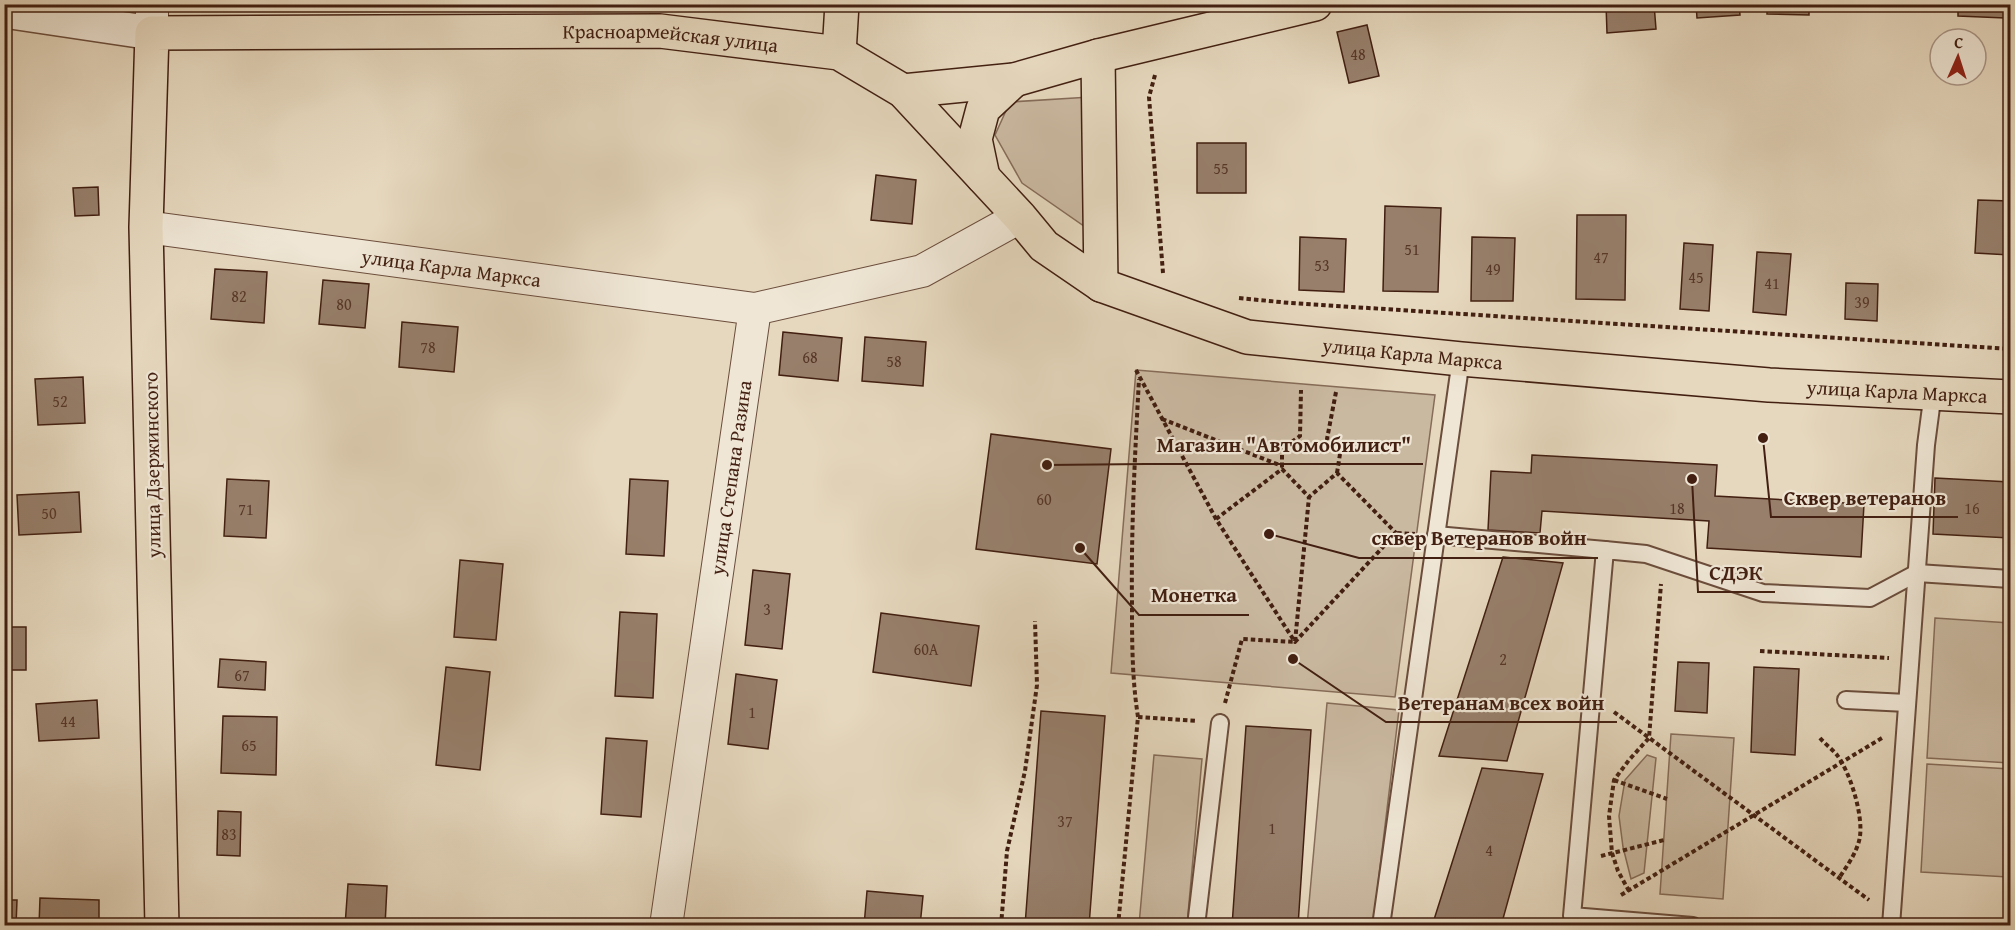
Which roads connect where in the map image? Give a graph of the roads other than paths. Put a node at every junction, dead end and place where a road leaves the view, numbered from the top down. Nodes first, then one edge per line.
1 (842, 4) edge
2 (1315, 4) edge
3 (4, 10) edge
4 (152, 19) edge
5 (839, 53) junction
6 (1098, 57) junction
7 (1014, 80) junction
8 (903, 91) junction
9 (983, 177) junction
10 (1020, 217) junction
11 (146, 226) junction
12 (1101, 285) junction
13 (755, 309) junction
14 (1461, 359) junction
15 (1933, 392) junction
16 (2010, 397) edge
17 (1436, 535) junction
18 (1605, 550) junction
19 (1917, 573) junction
20 (2010, 579) edge
21 (1846, 700) dead end
22 (1907, 703) junction
23 (1220, 723) road end
24 (1891, 921) edge
25 (162, 926) edge
26 (666, 926) edge
27 (1196, 926) edge
28 (1381, 926) edge
29 (1692, 926) edge

1 - 5 main road
2 - 6 main road
3 - 4 street, Красноармейская улица
4 - 5 main road, Красноармейская улица
4 - 11 main road, улица Дзержинского
5 - 8 main road, Красноармейская улица
6 - 7 main road
6 - 12 main road
7 - 8 main road
7 - 9 main road
8 - 9 main road, улица Карла Маркса
9 - 10 main road, улица Карла Маркса
10 - 12 main road, улица Карла Маркса
10 - 13 street
11 - 13 street, улица Карла Маркса
11 - 25 main road, улица Дзержинского
12 - 14 main road, улица Карла Маркса
13 - 26 street, улица Степана Разина
14 - 15 main road, улица Карла Маркса
14 - 17 lane
15 - 16 main road, улица Карла Маркса
15 - 19 lane
17 - 18 lane
17 - 28 lane
18 - 19 lane
18 - 29 lane
19 - 20 lane
19 - 22 lane
21 - 22 lane
22 - 24 lane
23 - 27 lane

